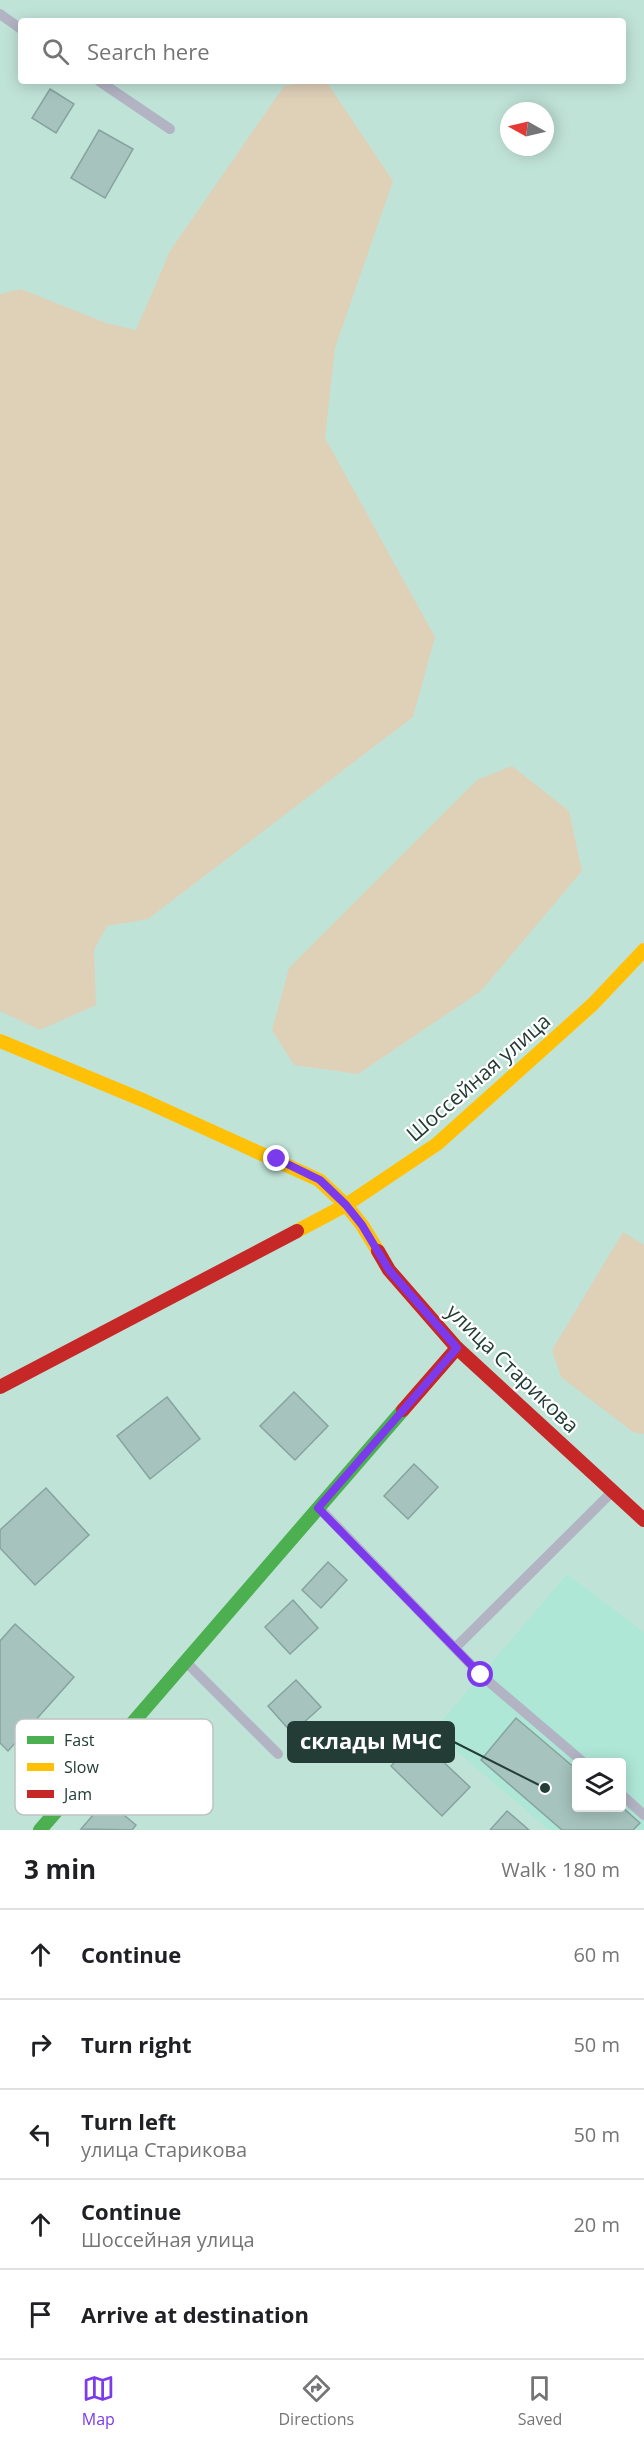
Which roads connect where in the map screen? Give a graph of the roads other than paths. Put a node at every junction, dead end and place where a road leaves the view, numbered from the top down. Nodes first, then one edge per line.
1 (0, 14) edge
2 (18, 26) edge
3 (103, 84) edge
4 (170, 129) dead end
5 (644, 950) edge
6 (0, 1041) edge
7 (346, 1205) junction
8 (457, 1348) junction
9 (0, 1387) edge
10 (613, 1491) junction
11 (318, 1508) junction
12 (644, 1520) edge
13 (454, 1648) junction
14 (186, 1661) junction
15 (136, 1719) edge
16 (278, 1754) dead end
17 (578, 1758) edge
18 (626, 1799) edge
19 (53, 1815) edge
20 (644, 1815) edge
21 (40, 1830) edge

1 - 2 lane
3 - 4 lane
5 - 7 street, Шоссейная улица
6 - 7 street
7 - 8 street, улица Старикова
7 - 9 street, Шоссейная улица
8 - 10 street, улица Старикова
8 - 11 street
10 - 12 street, улица Старикова
10 - 13 lane
11 - 13 lane
11 - 14 street
13 - 17 lane
14 - 15 street
14 - 16 lane
18 - 20 lane
19 - 21 street

